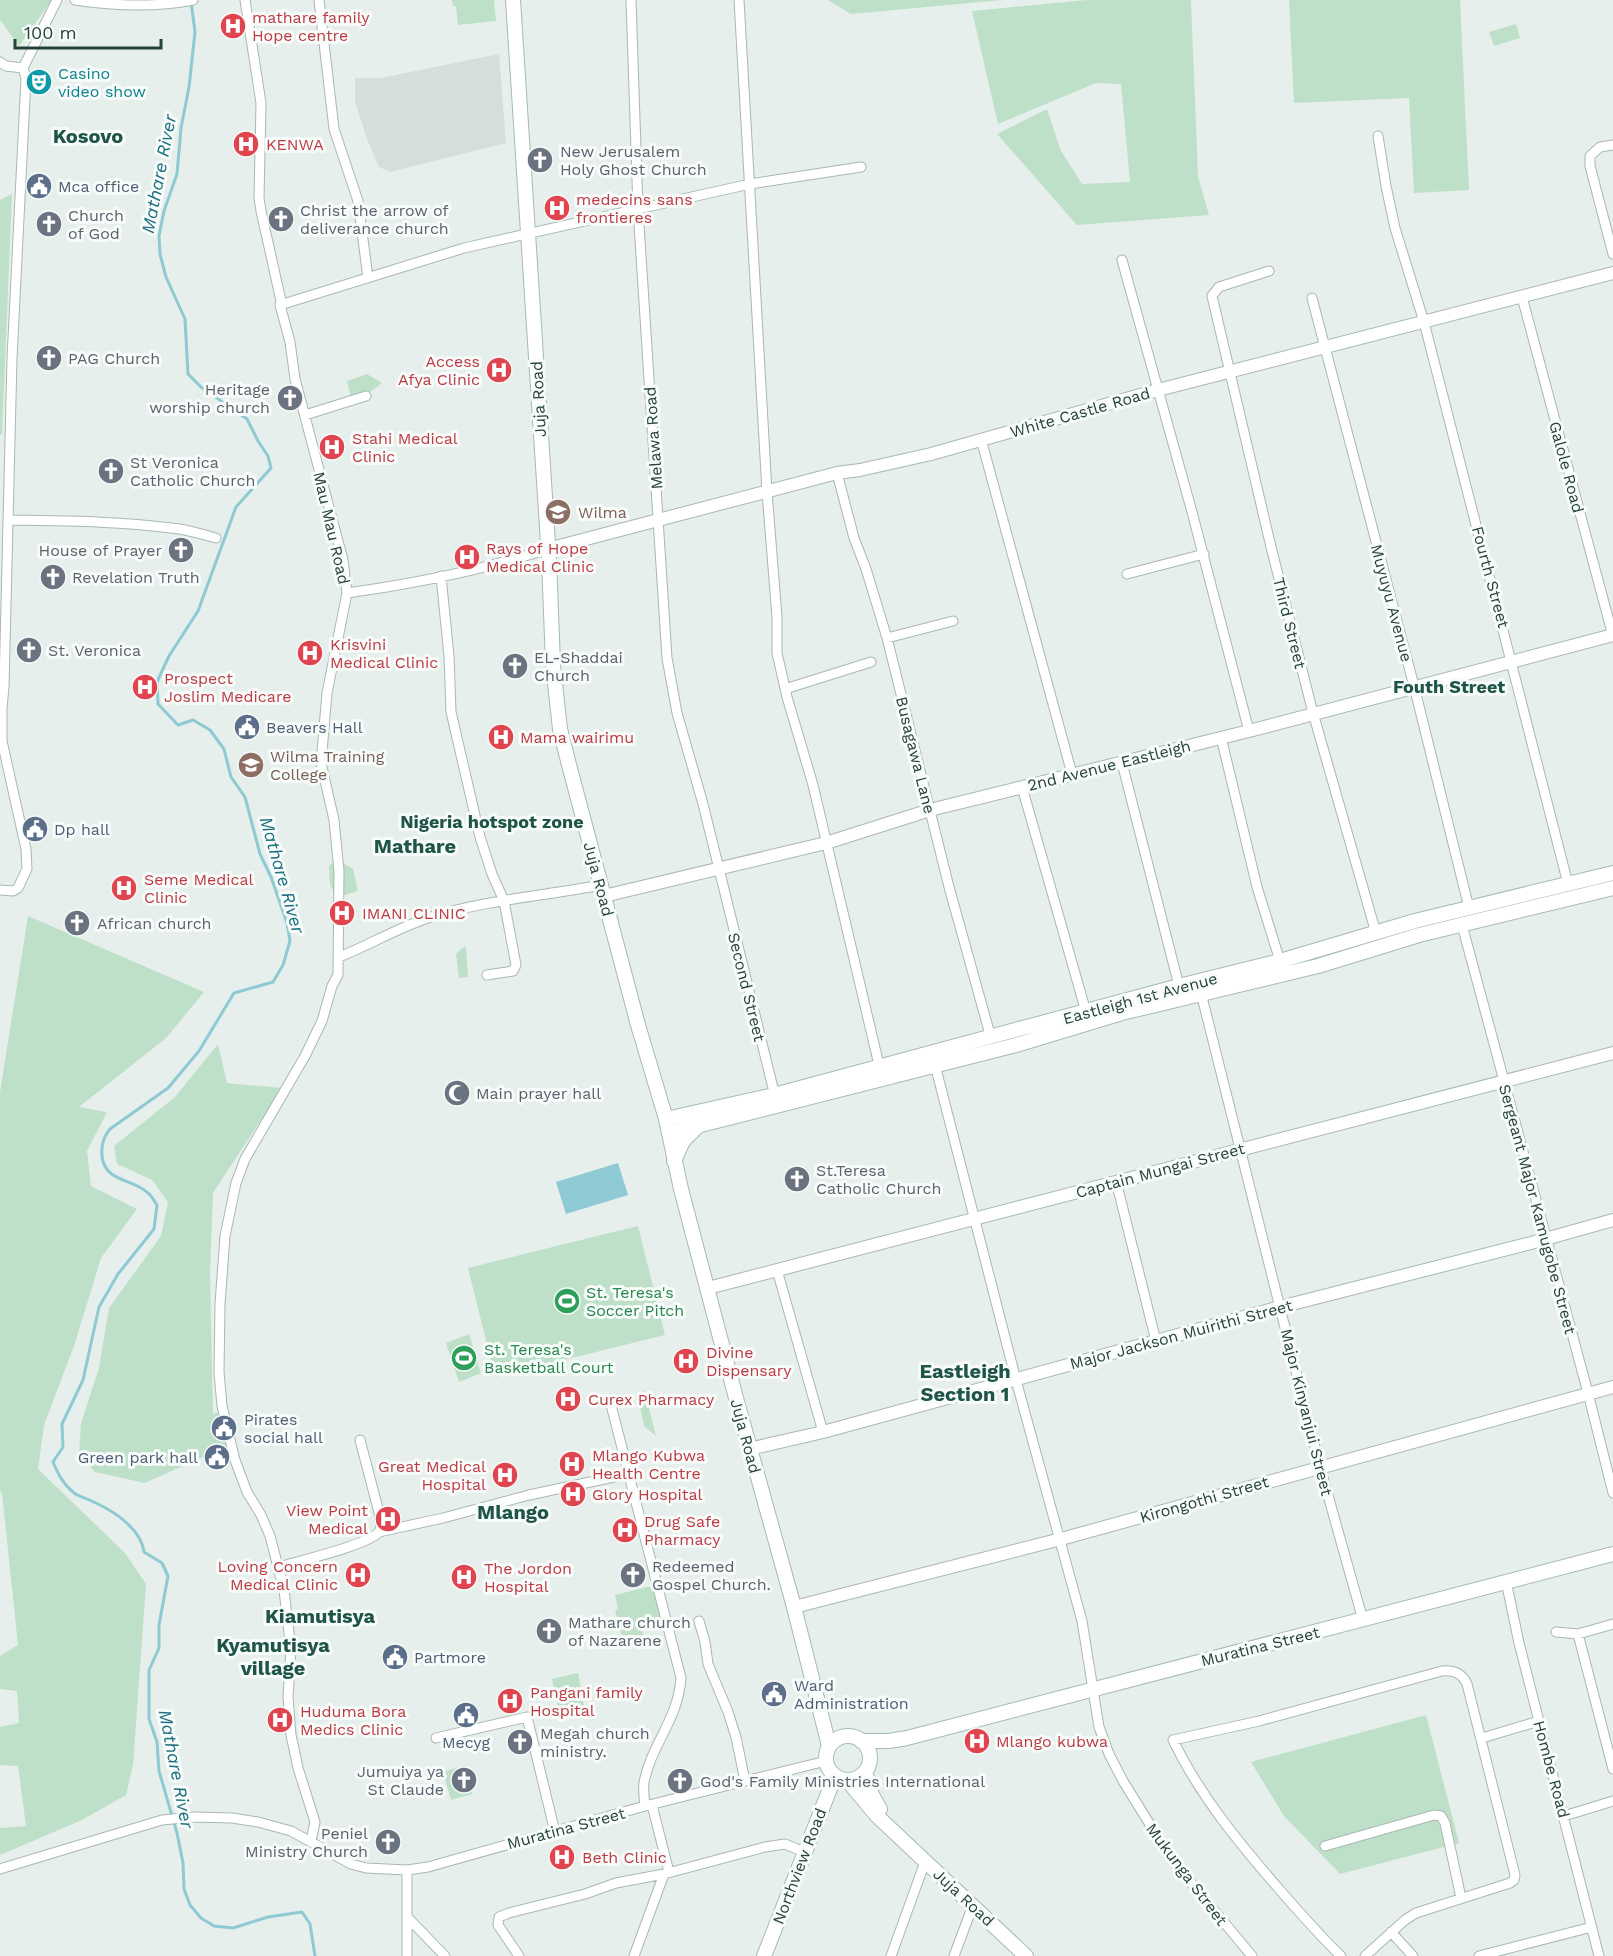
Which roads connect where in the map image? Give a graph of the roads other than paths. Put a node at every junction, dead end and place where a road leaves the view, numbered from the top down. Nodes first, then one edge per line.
1 (57, 0) edge
2 (75, 0) edge
3 (193, 0) edge
4 (245, 0) edge
5 (320, 0) edge
6 (513, 0) edge
7 (631, 0) edge
8 (739, 0) edge
9 (0, 62) edge
10 (23, 68) junction
11 (1378, 136) dead end
12 (1613, 145) edge
13 (861, 167) dead end
14 (750, 184) junction
15 (638, 208) junction
16 (528, 234) junction
17 (1613, 254) edge
18 (1122, 260) dead end
19 (1269, 271) dead end
20 (1613, 273) edge
21 (368, 278) junction
22 (1522, 297) junction
23 (1312, 298) dead end
24 (280, 305) junction
25 (1424, 322) junction
26 (1326, 348) junction
27 (1229, 373) junction
28 (1158, 390) junction
29 (366, 396) dead end
30 (305, 415) junction
31 (981, 439) junction
32 (837, 473) junction
33 (766, 492) junction
34 (8, 520) junction
35 (658, 520) junction
36 (216, 537) dead end
37 (548, 549) junction
38 (1204, 554) junction
39 (1127, 574) dead end
40 (441, 576) junction
41 (347, 593) junction
42 (953, 621) dead end
43 (1613, 635) edge
44 (887, 638) junction
45 (1512, 661) junction
46 (871, 662) dead end
47 (1414, 686) junction
48 (785, 689) junction
49 (1313, 714) junction
50 (1250, 731) junction
51 (1221, 737) junction
52 (1122, 763) junction
53 (1072, 774) junction
54 (1022, 787) junction
55 (930, 810) junction
56 (826, 843) junction
57 (718, 870) junction
58 (1613, 873) edge
59 (1568, 884) junction
60 (1613, 888) edge
61 (0, 890) edge
62 (603, 890) junction
63 (504, 901) junction
64 (1468, 908) junction
65 (1462, 925) junction
66 (1376, 933) junction
67 (339, 957) junction
68 (1280, 961) junction
69 (487, 975) dead end
70 (1179, 986) junction
71 (1201, 993) junction
72 (1086, 1012) junction
73 (991, 1038) junction
74 (1613, 1053) edge
75 (933, 1060) junction
76 (879, 1065) junction
77 (654, 1079) junction
78 (1503, 1082) junction
79 (776, 1100) junction
80 (698, 1119) junction
81 (667, 1126) junction
82 (1240, 1149) junction
83 (674, 1161) junction
84 (1116, 1181) junction
85 (975, 1219) junction
86 (1613, 1220) edge
87 (1545, 1239) junction
88 (777, 1270) junction
89 (708, 1288) junction
90 (1280, 1307) junction
91 (1155, 1341) junction
92 (1016, 1380) junction
93 (1613, 1387) edge
94 (1588, 1393) junction
95 (610, 1401) dead end
96 (823, 1432) junction
97 (360, 1440) dead end
98 (749, 1449) junction
99 (1320, 1467) junction
100 (628, 1474) junction
101 (1613, 1493) edge
102 (379, 1532) junction
103 (1061, 1539) junction
104 (1613, 1554) edge
105 (279, 1567) junction
106 (1506, 1581) junction
107 (794, 1607) junction
108 (1363, 1620) junction
109 (699, 1621) dead end
110 (1613, 1624) edge
111 (1556, 1632) dead end
112 (1578, 1634) junction
113 (1092, 1688) junction
114 (817, 1700) junction
115 (1539, 1721) junction
116 (842, 1737) junction
117 (436, 1738) dead end
118 (907, 1738) junction
119 (1482, 1738) junction
120 (861, 1741) junction
121 (829, 1746) junction
122 (826, 1761) junction
123 (867, 1766) junction
124 (1613, 1769) edge
125 (841, 1778) junction
126 (746, 1781) junction
127 (1613, 1801) edge
128 (648, 1805) junction
129 (1564, 1816) junction
130 (555, 1832) junction
131 (902, 1839) junction
132 (311, 1841) junction
133 (1325, 1846) dead end
134 (804, 1852) junction
135 (925, 1862) junction
136 (0, 1869) edge
137 (407, 1870) junction
138 (667, 1873) junction
139 (1461, 1898) junction
140 (974, 1905) junction
141 (408, 1918) junction
142 (1592, 1927) junction
143 (1391, 1932) junction
144 (1021, 1954) edge
145 (407, 1956) edge
146 (445, 1956) edge
147 (519, 1956) edge
148 (634, 1956) edge
149 (764, 1956) edge
150 (891, 1956) edge
151 (954, 1956) edge
152 (1252, 1956) edge
153 (1341, 1956) edge
154 (1365, 1956) edge
155 (1413, 1956) edge
156 (1479, 1956) edge
157 (1599, 1956) edge

1 - 10 street
2 - 3 street
4 - 24 street, Mau Mau Road
5 - 21 street
6 - 16 main road, Juja Road
7 - 15 street, Melawa Road
8 - 14 street
9 - 10 street
10 - 34 street
11 - 25 street, Fourth Street
12 - 17 street
13 - 14 street
14 - 15 street
14 - 33 street
15 - 16 street
15 - 35 street, Melawa Road
16 - 21 street
16 - 37 main road, Juja Road
18 - 28 street
19 - 27 street, Third Street
20 - 22 street, White Castle Road
21 - 24 street
22 - 25 street, White Castle Road
22 - 43 street, Galole Road
23 - 26 street, Muyuyu Avenue
24 - 30 street, Mau Mau Road
25 - 26 street, White Castle Road
25 - 45 street, Fourth Street
26 - 27 street, White Castle Road
26 - 47 street, Muyuyu Avenue
27 - 28 street, White Castle Road
27 - 49 street, Third Street
28 - 31 street, White Castle Road
28 - 38 street
29 - 30 street
30 - 41 street, Mau Mau Road
31 - 32 street, White Castle Road
31 - 53 street
32 - 33 street, White Castle Road
32 - 44 street, Busagawa Lane
33 - 35 street, White Castle Road
33 - 48 street
34 - 36 street
34 - 61 street
35 - 37 street, White Castle Road
35 - 57 street, Melawa Road
37 - 40 street
37 - 62 main road, Juja Road
38 - 39 street
38 - 50 street
40 - 41 street
40 - 63 street
41 - 67 street, Mau Mau Road
42 - 44 street
43 - 45 street, 2nd Avenue Eastleigh
44 - 55 street, Busagawa Lane
45 - 47 street, 2nd Avenue Eastleigh
45 - 59 street, Fourth Street
46 - 48 street
47 - 49 street, 2nd Avenue Eastleigh
47 - 64 street, Muyuyu Avenue
48 - 56 street
49 - 50 street, 2nd Avenue Eastleigh
49 - 66 street, Third Street
50 - 51 street, 2nd Avenue Eastleigh
51 - 52 street, 2nd Avenue Eastleigh
51 - 68 street
52 - 53 street, 2nd Avenue Eastleigh
52 - 70 street
53 - 54 street, 2nd Avenue Eastleigh
54 - 55 street, 2nd Avenue Eastleigh
54 - 72 street
55 - 56 street, 2nd Avenue Eastleigh
55 - 73 street, Busagawa Lane
56 - 57 street, 2nd Avenue Eastleigh
56 - 76 street
57 - 62 street, 2nd Avenue Eastleigh
57 - 79 street, Second Street
58 - 59 main road, Eastleigh 1st Avenue
59 - 64 main road, Eastleigh 1st Avenue
60 - 65 main road, Eastleigh 1st Avenue
62 - 63 street
62 - 77 main road, Juja Road
63 - 67 street
63 - 69 street
64 - 66 main road, Eastleigh 1st Avenue
65 - 71 main road, Eastleigh 1st Avenue
65 - 78 street, Sergeant Major Kamugobe Street
66 - 68 main road, Eastleigh 1st Avenue
67 - 105 street, Mau Mau Road
68 - 70 main road, Eastleigh 1st Avenue
70 - 72 main road, Eastleigh 1st Avenue
71 - 75 main road, Eastleigh 1st Avenue
71 - 82 street, Major Kinyanjui Street
72 - 73 main road, Eastleigh 1st Avenue
73 - 75 main road, Eastleigh 1st Avenue
74 - 78 street, Captain Mungai Street
75 - 76 main road, Eastleigh 1st Avenue
75 - 79 main road, Eastleigh 1st Avenue
75 - 85 street, Mukunga Street
76 - 79 main road, Eastleigh 1st Avenue
77 - 80 main road
77 - 81 main road, Juja Road
78 - 82 street, Captain Mungai Street
78 - 87 street, Sergeant Major Kamugobe Street
79 - 80 main road, Eastleigh 1st Avenue
80 - 81 main road, Eastleigh 1st Avenue
80 - 83 main road
81 - 83 main road, Juja Road
82 - 84 street, Captain Mungai Street
82 - 90 street, Major Kinyanjui Street
83 - 89 main road, Juja Road
84 - 85 street, Captain Mungai Street
84 - 91 street
85 - 88 street, Captain Mungai Street
85 - 92 street, Mukunga Street
86 - 87 street, Major Jackson Muirithi Street
87 - 90 street, Major Jackson Muirithi Street
87 - 94 street, Sergeant Major Kamugobe Street
88 - 89 street, Captain Mungai Street
88 - 96 street
89 - 98 main road, Juja Road
90 - 91 street, Major Jackson Muirithi Street
90 - 99 street, Major Kinyanjui Street
91 - 92 street, Major Jackson Muirithi Street
92 - 96 street, Major Jackson Muirithi Street
92 - 103 street, Mukunga Street
93 - 94 street, Kirongothi Street
94 - 99 street, Kirongothi Street
94 - 101 street, Sergeant Major Kamugobe Street
95 - 100 street
96 - 98 street, Major Jackson Muirithi Street
97 - 102 street
98 - 107 main road, Juja Road
99 - 103 street, Kirongothi Street
99 - 108 street, Major Kinyanjui Street
100 - 102 street
100 - 128 street
102 - 105 street
103 - 107 street, Kirongothi Street
103 - 113 street, Mukunga Street
104 - 106 main road, Muratina Street
105 - 132 street, Mau Mau Road
106 - 108 main road, Muratina Street
106 - 115 street, Hombe Road
107 - 114 main road, Juja Road
108 - 113 main road, Muratina Street
109 - 126 street
110 - 112 street
111 - 112 street
112 - 124 street
113 - 118 main road, Muratina Street
113 - 152 street, Mukunga Street
114 - 116 main road, Juja Road
114 - 121 main road, Juja Road
115 - 119 street
115 - 129 street, Hombe Road
116 - 120 main road
116 - 121 main road
117 - 130 street
118 - 120 main road, Muratina Street
118 - 123 main road, Muratina Street
119 - 139 street
119 - 153 street
120 - 123 main road
121 - 122 main road
122 - 125 main road
122 - 126 street, Muratina Street
123 - 125 main road
123 - 131 main road, Juja Road
125 - 131 main road, Juja Road
125 - 134 main road, Northview Road
126 - 128 street, Muratina Street
127 - 129 street
128 - 130 street, Muratina Street
128 - 138 street
129 - 142 street, Hombe Road
130 - 137 street, Muratina Street
131 - 135 main road, Juja Road
132 - 136 street, Muratina Street
132 - 137 street, Muratina Street
133 - 139 street
134 - 138 street
134 - 149 main road, Northview Road
135 - 140 main road, Juja Road
135 - 150 street
137 - 141 street
138 - 147 street
138 - 148 street
139 - 143 street
140 - 144 main road, Juja Road
140 - 151 street
141 - 145 street
141 - 146 street
142 - 156 street
142 - 157 street, Hombe Road
143 - 154 street
143 - 155 street

